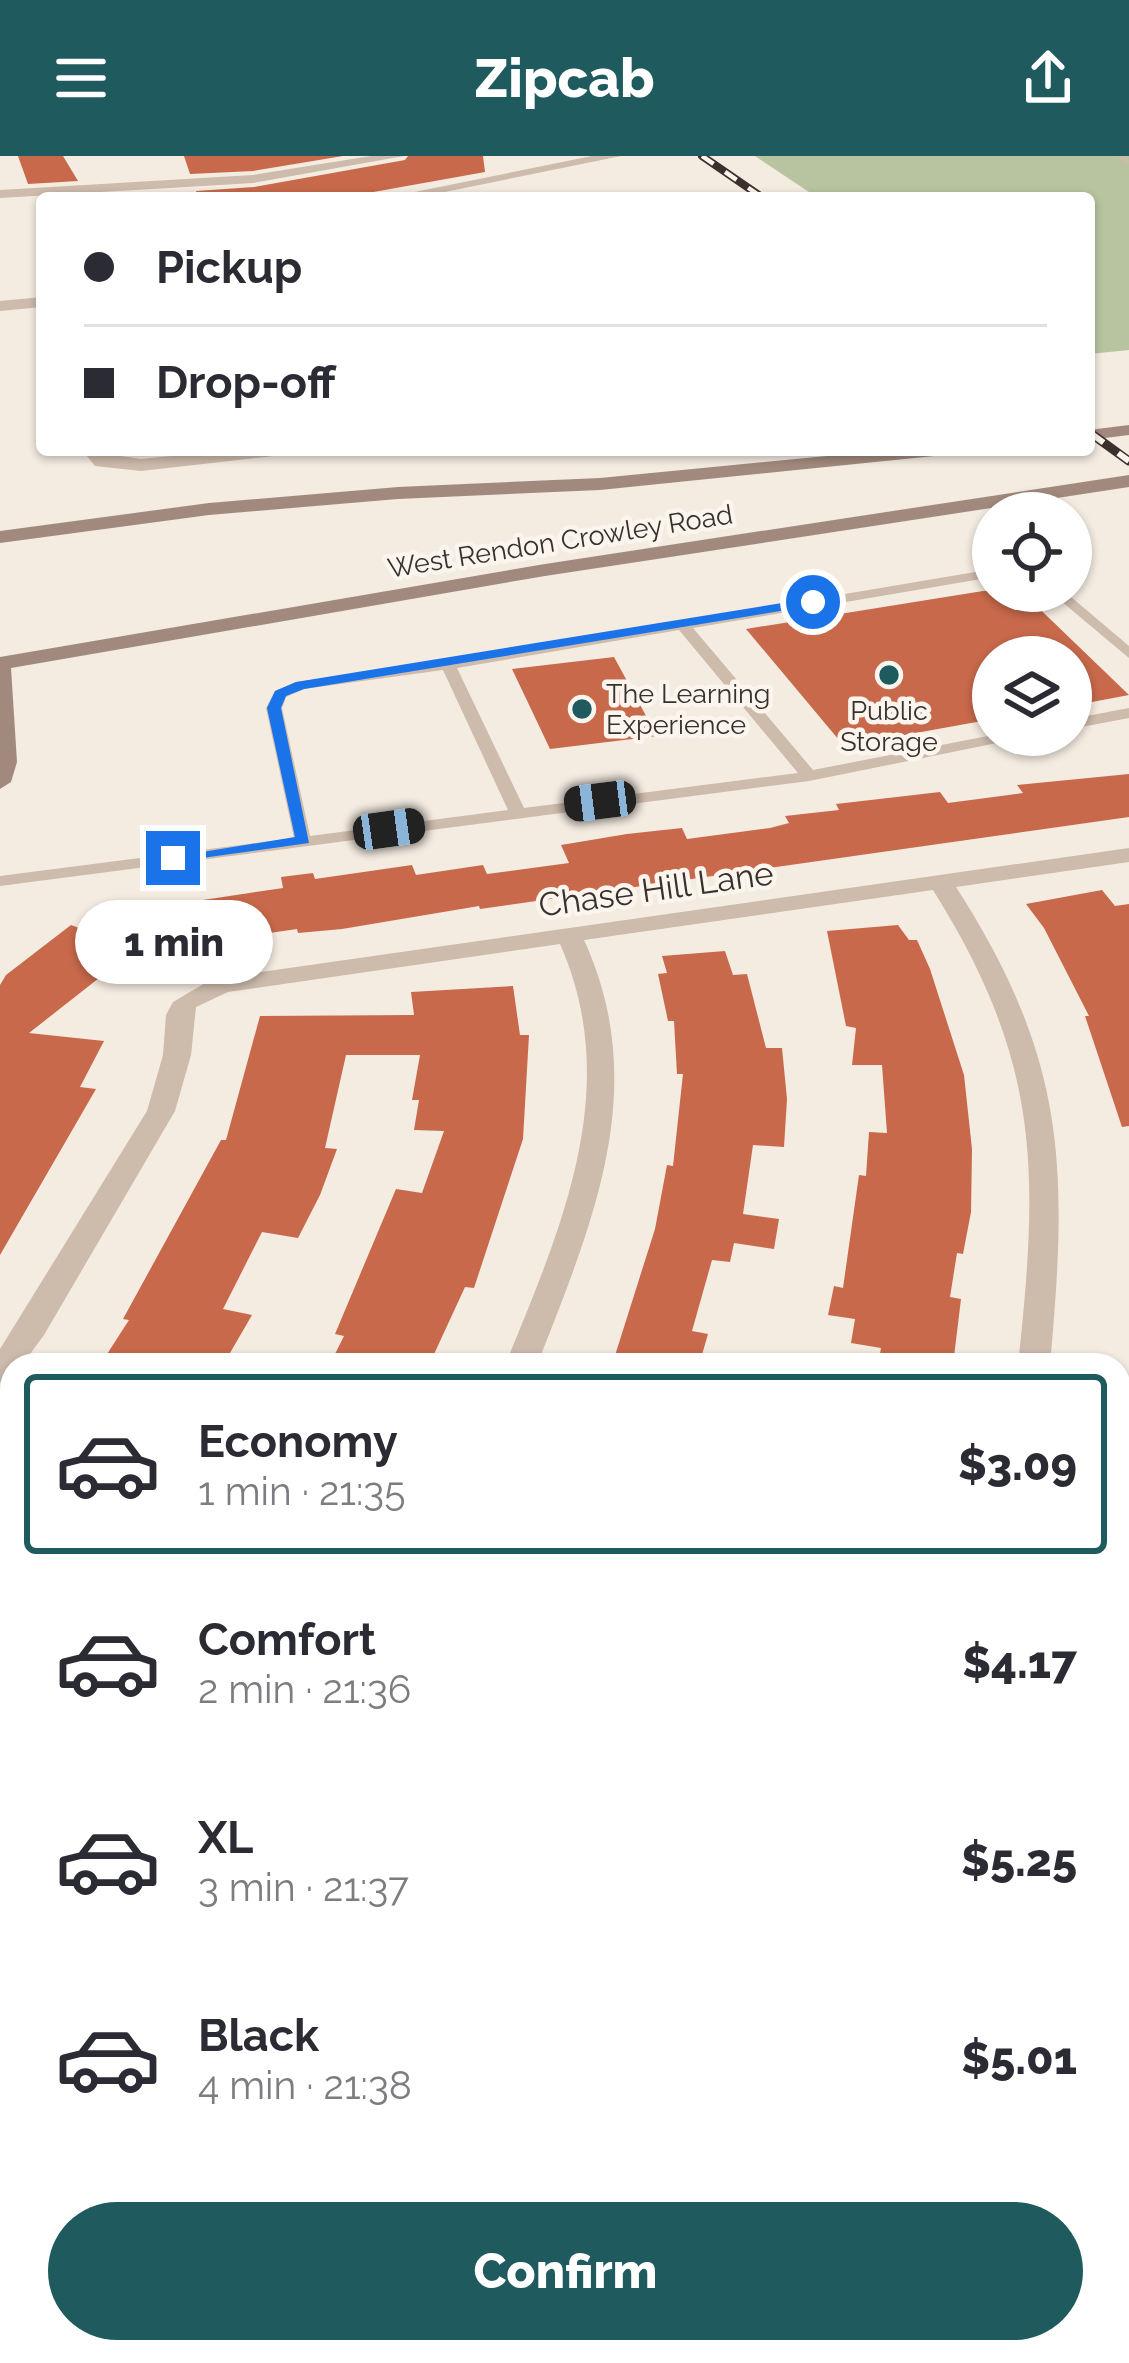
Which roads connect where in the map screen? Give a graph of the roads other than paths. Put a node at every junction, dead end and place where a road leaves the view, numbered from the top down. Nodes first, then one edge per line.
1 (397, 156) edge
2 (614, 156) edge
3 (1121, 156) edge
4 (1129, 162) edge
5 (116, 192) edge
6 (424, 192) edge
7 (0, 194) edge
8 (36, 194) edge
9 (36, 303) edge
10 (0, 306) edge
11 (36, 313) edge
12 (0, 316) edge
13 (1129, 430) edge
14 (1095, 434) edge
15 (96, 456) edge
16 (226, 456) edge
17 (883, 456) edge
18 (1129, 481) edge
19 (0, 537) edge
20 (972, 577) edge
21 (1080, 612) edge
22 (683, 625) junction
23 (1129, 654) edge
24 (0, 664) edge
25 (448, 665) junction
26 (1129, 713) edge
27 (1092, 720) edge
28 (972, 744) edge
29 (808, 776) junction
30 (0, 782) edge
31 (517, 811) junction
32 (304, 840) junction
33 (1129, 855) edge
34 (0, 881) edge
35 (940, 882) junction
36 (569, 935) junction
37 (15, 1353) edge
38 (526, 1353) edge
39 (1035, 1353) edge

1 - 5 street
2 - 6 street
3 - 4 lane
7 - 8 street
9 - 10 street
11 - 12 street
13 - 14 main road
15 - 16 street
17 - 19 main road, West Rendon Crowley Road
18 - 24 main road, West Rendon Crowley Road
20 - 22 lane
21 - 23 lane
22 - 25 lane
22 - 29 lane
24 - 30 main road
25 - 31 lane
25 - 32 lane
26 - 27 lane
28 - 29 lane
29 - 31 lane
31 - 32 lane
32 - 34 lane
33 - 35 street, Chase Hill Lane
35 - 36 street, Chase Hill Lane
35 - 39 street
36 - 37 street, Chase Hill Lane
36 - 38 street

